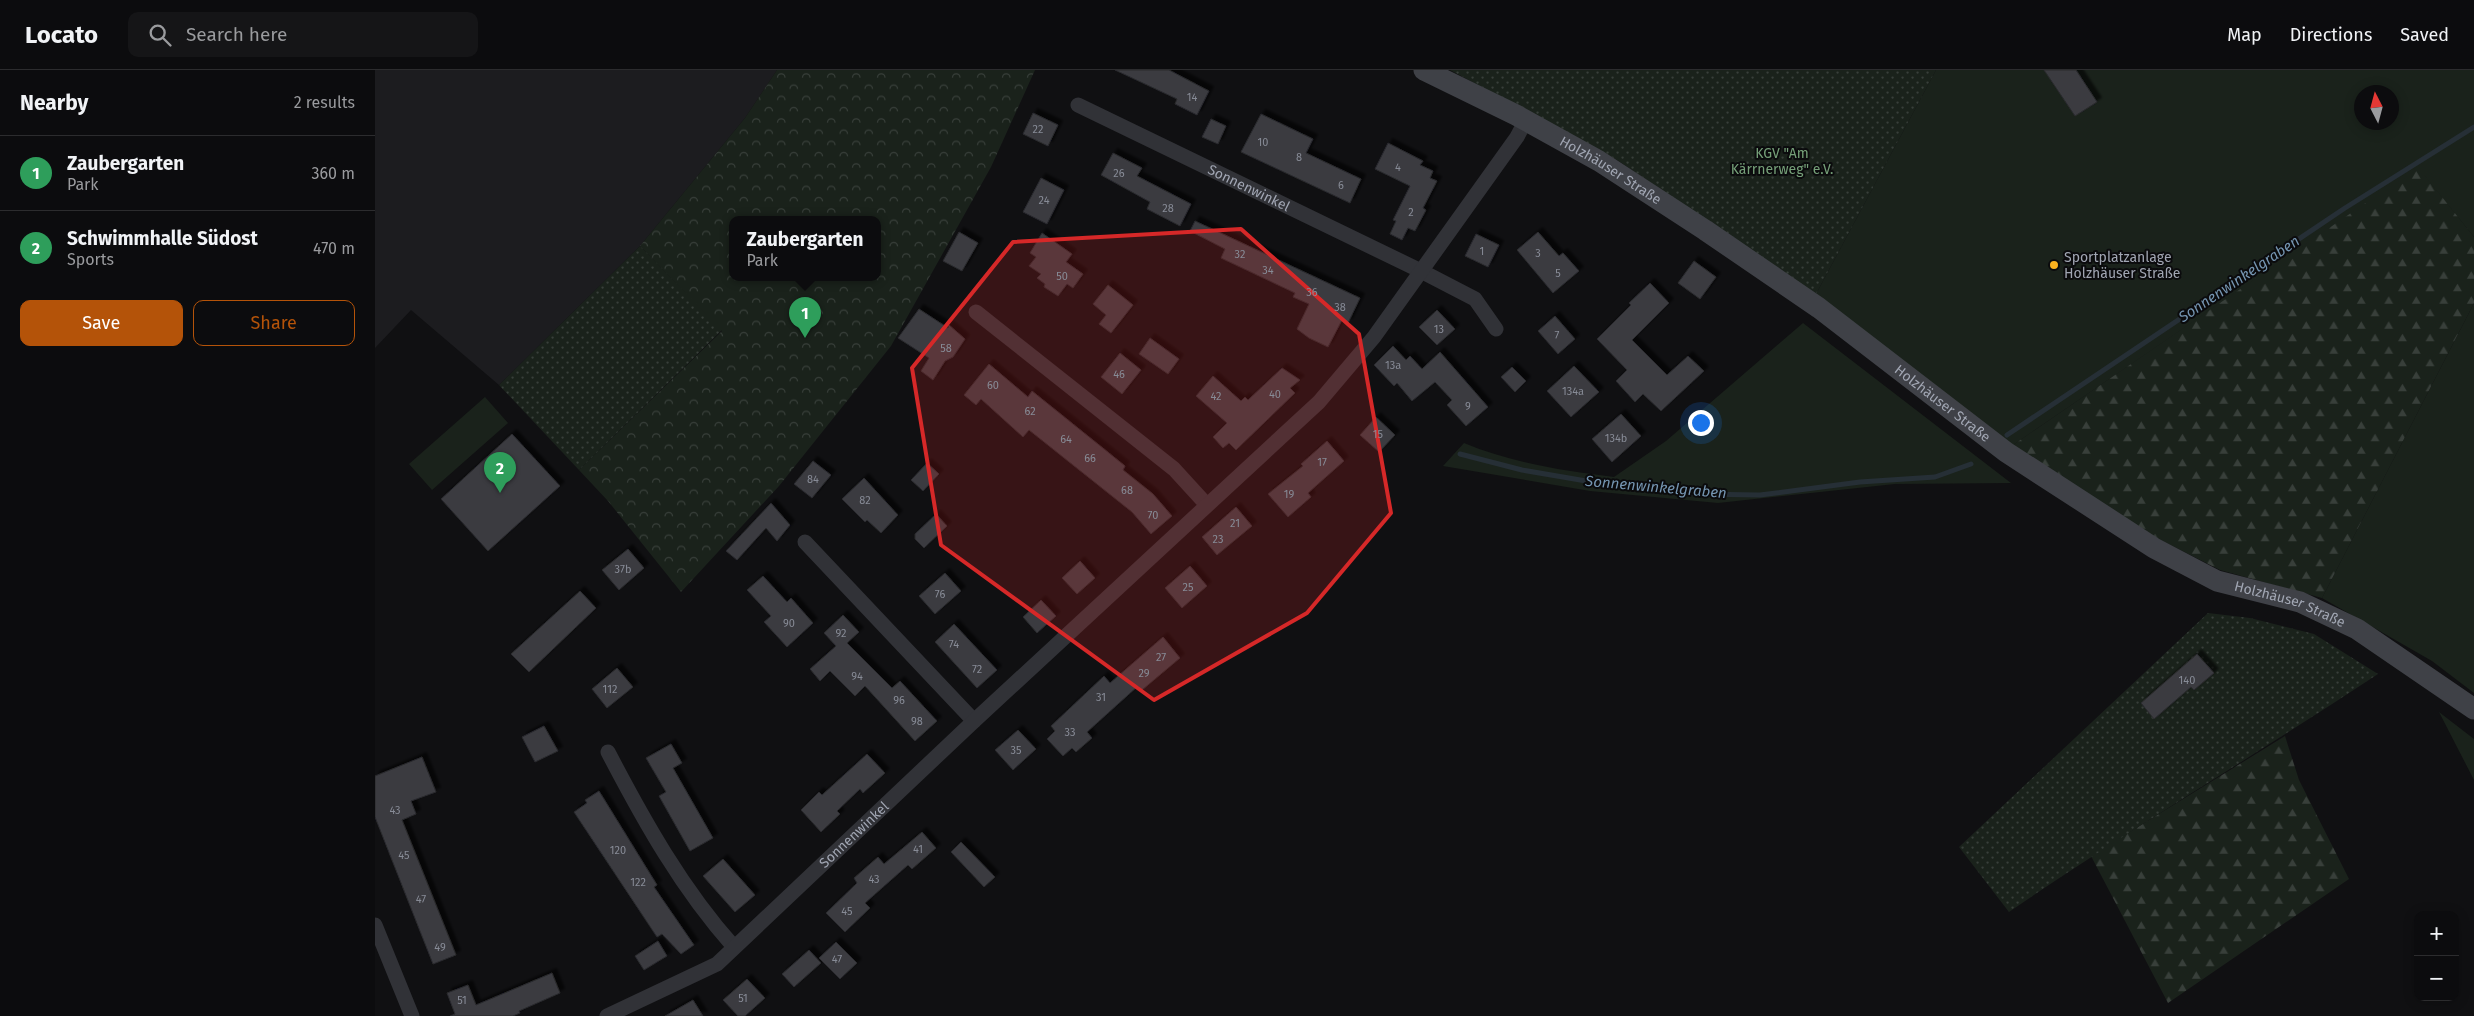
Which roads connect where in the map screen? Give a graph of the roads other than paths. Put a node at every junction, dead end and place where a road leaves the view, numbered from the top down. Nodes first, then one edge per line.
1 (1423, 70) edge
2 (1078, 105) dead end
3 (1526, 120) junction
4 (1421, 270) junction
5 (976, 312) dead end
6 (1496, 329) dead end
7 (1207, 504) junction
8 (805, 542) dead end
9 (2474, 709) edge
10 (974, 720) junction
11 (608, 752) dead end
12 (375, 925) edge
13 (733, 948) junction
14 (412, 1016) edge
15 (607, 1016) edge

1 - 3 main road, Holzhäuser Straße
2 - 4 street, Sonnenwinkel
3 - 4 street, Sonnenwinkel
3 - 9 main road, Holzhäuser Straße
4 - 6 street, Sonnenwinkel
4 - 7 street, Sonnenwinkel
5 - 7 street
7 - 10 street, Sonnenwinkel
8 - 10 street
10 - 13 street, Sonnenwinkel
11 - 13 street
12 - 14 street
13 - 15 street, Sonnenwinkel

